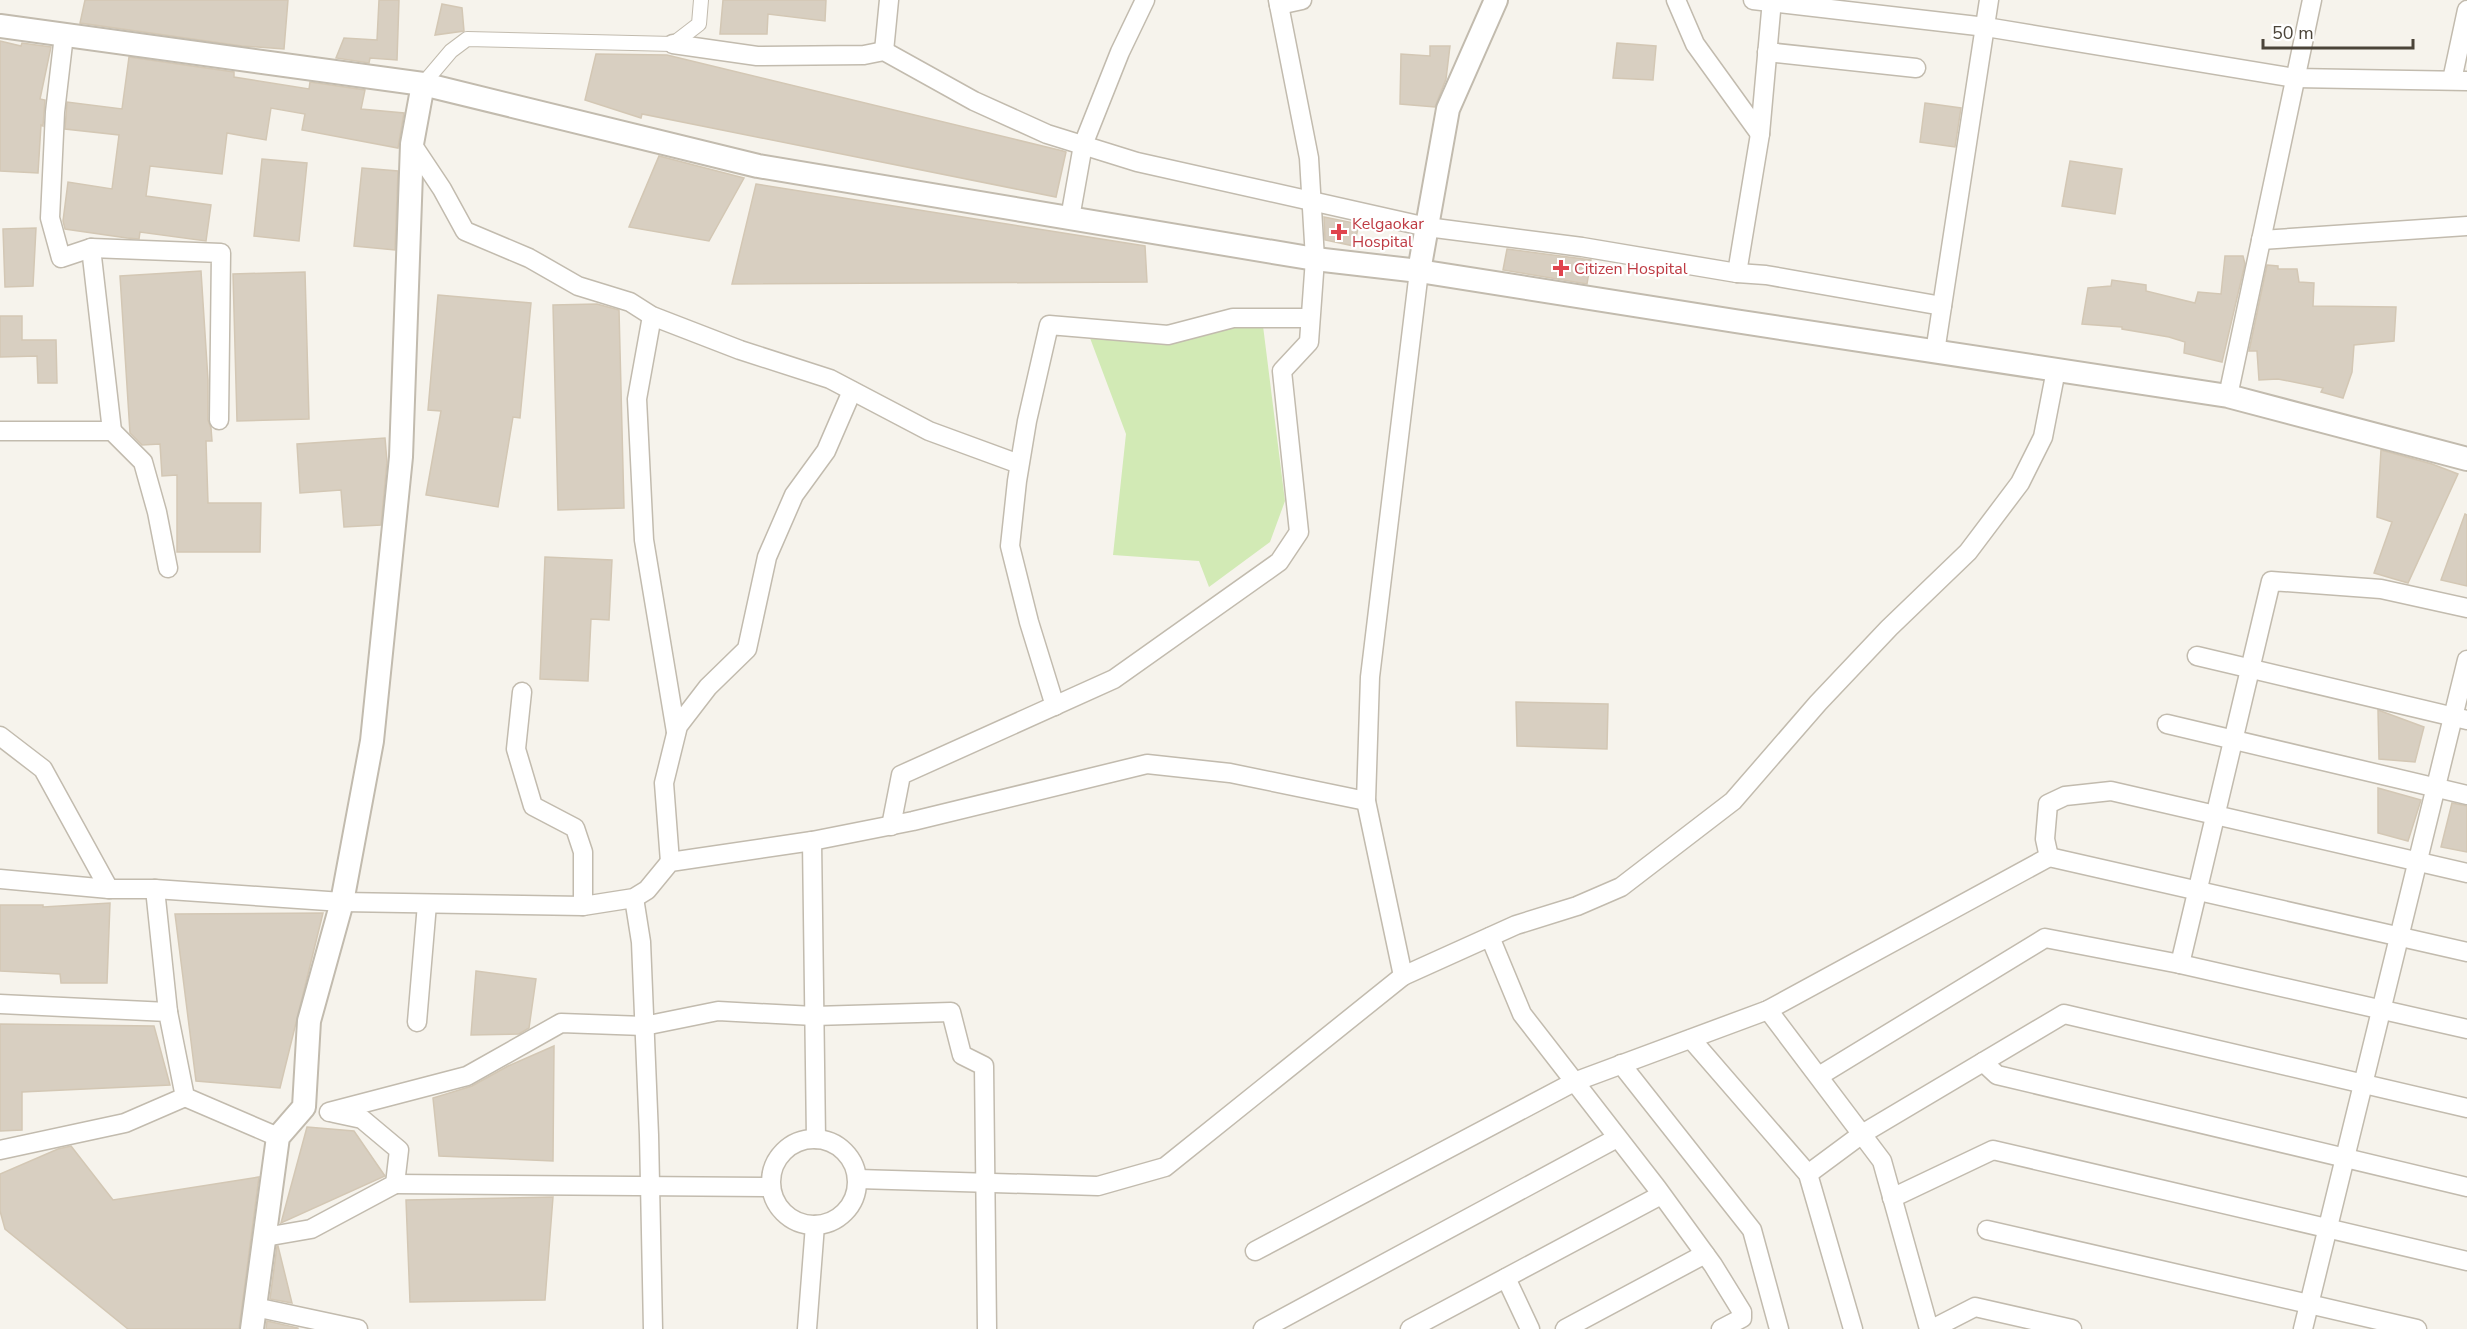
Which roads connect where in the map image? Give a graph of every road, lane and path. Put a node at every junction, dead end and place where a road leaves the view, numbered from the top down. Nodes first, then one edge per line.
1 (701, 0) edge
2 (889, 0) edge
3 (1145, 0) edge
4 (1302, 0) edge
5 (1496, 0) edge
6 (1676, 0) edge
7 (1753, 0) edge
8 (1989, 0) edge
9 (2312, 0) edge
10 (1278, 2) edge
11 (1772, 2) edge
12 (2467, 10) edge
13 (0, 26) edge
14 (1986, 27) junction
15 (64, 34) junction
16 (673, 44) junction
17 (884, 51) junction
18 (1767, 52) junction
19 (1916, 68) dead end
20 (2295, 78) junction
21 (2460, 81) edge
22 (423, 84) junction
23 (1760, 134) junction
24 (412, 144) junction
25 (1083, 145) junction
26 (1312, 202) junction
27 (1070, 218) junction
28 (2467, 226) edge
29 (1427, 227) junction
30 (2261, 240) junction
31 (91, 248) junction
32 (1315, 259) junction
33 (1419, 271) junction
34 (1737, 273) junction
35 (1942, 306) junction
36 (652, 316) junction
37 (1310, 318) junction
38 (1935, 352) junction
39 (2056, 370) junction
40 (852, 391) junction
41 (2228, 396) junction
42 (219, 420) dead end
43 (0, 431) edge
44 (112, 431) junction
45 (2467, 459) edge
46 (1019, 464) junction
47 (168, 568) dead end
48 (2467, 608) edge
49 (2197, 656) dead end
50 (2467, 660) edge
51 (2250, 669) junction
52 (522, 692) dead end
53 (1055, 706) junction
54 (2460, 718) edge
55 (2167, 724) dead end
56 (676, 732) junction
57 (0, 736) edge
58 (2233, 740) junction
59 (2436, 788) junction
60 (2467, 795) edge
61 (1366, 801) junction
62 (2216, 815) junction
63 (891, 826) junction
64 (812, 841) junction
65 (2049, 857) junction
66 (2418, 861) junction
67 (670, 862) junction
68 (2467, 873) edge
69 (0, 879) edge
70 (109, 889) junction
71 (155, 889) junction
72 (2198, 891) junction
73 (634, 898) junction
74 (342, 902) junction
75 (427, 904) junction
76 (583, 906) junction
77 (1490, 937) junction
78 (2399, 937) junction
79 (2467, 952) edge
80 (2180, 964) junction
81 (1403, 976) junction
82 (0, 1004) edge
83 (1768, 1010) junction
84 (2382, 1010) junction
85 (168, 1012) junction
86 (814, 1016) junction
87 (417, 1022) dead end
88 (644, 1026) junction
89 (2467, 1029) edge
90 (1691, 1039) junction
91 (1983, 1062) junction
92 (1621, 1064) junction
93 (1819, 1076) junction
94 (1574, 1082) junction
95 (2364, 1082) junction
96 (185, 1097) junction
97 (303, 1107) junction
98 (2467, 1108) edge
99 (329, 1112) junction
100 (1862, 1134) junction
101 (278, 1137) junction
102 (1617, 1138) junction
103 (816, 1139) junction
104 (0, 1150) edge
105 (2345, 1158) junction
106 (1808, 1174) junction
107 (858, 1179) junction
108 (986, 1182) junction
109 (395, 1184) junction
110 (649, 1186) junction
111 (771, 1187) junction
112 (2467, 1187) edge
113 (1661, 1195) junction
114 (1892, 1198) junction
115 (815, 1225) junction
116 (2328, 1228) junction
117 (1987, 1230) dead end
118 (265, 1237) junction
119 (1255, 1251) dead end
120 (1705, 1254) junction
121 (2467, 1261) edge
122 (1506, 1278) junction
123 (2309, 1304) junction
124 (255, 1306) junction
125 (252, 1329) edge
126 (358, 1329) edge
127 (653, 1329) edge
128 (807, 1329) edge
129 (987, 1329) edge
130 (1263, 1329) edge
131 (1410, 1329) edge
132 (1530, 1329) edge
133 (1565, 1329) edge
134 (1721, 1329) edge
135 (1779, 1329) edge
136 (1853, 1329) edge
137 (1930, 1329) edge
138 (2072, 1329) edge
139 (2303, 1329) edge
140 (2417, 1329) edge

1 - 16 street
2 - 17 street
3 - 25 street
4 - 10 street
5 - 29 street
6 - 23 street
7 - 11 street
8 - 14 street
9 - 20 street
10 - 26 street
11 - 14 street
11 - 18 street
12 - 21 street
13 - 15 street
14 - 20 street
14 - 35 street
15 - 22 street
15 - 31 street
16 - 17 street
16 - 22 street
17 - 25 street
18 - 19 street
18 - 23 street
20 - 21 street
20 - 30 street
22 - 24 street
22 - 27 street
23 - 34 street
24 - 36 street
24 - 74 street
25 - 26 street
25 - 27 street
26 - 29 street
26 - 32 street
27 - 32 street
28 - 30 street
29 - 33 street
29 - 34 street
30 - 41 street
31 - 42 street
31 - 44 street
32 - 33 street
32 - 37 street
33 - 38 street
33 - 61 street
34 - 35 street
35 - 38 street
36 - 40 street
36 - 56 street
37 - 46 street
37 - 53 street
38 - 39 street
39 - 41 street
39 - 77 street
40 - 46 street
40 - 56 street
41 - 45 street
43 - 44 street
44 - 47 street
46 - 53 street
48 - 51 street
49 - 51 street
50 - 54 street
51 - 54 street
51 - 58 street
52 - 76 street
53 - 63 street
54 - 59 street
55 - 58 street
56 - 67 street
57 - 70 street
58 - 59 street
58 - 62 street
59 - 60 street
59 - 66 street
61 - 63 street
61 - 81 street
62 - 65 street
62 - 66 street
62 - 72 street
63 - 64 street
64 - 67 street
64 - 86 street
65 - 72 street
65 - 83 street
66 - 68 street
66 - 78 street
67 - 73 street
69 - 70 street
70 - 71 street
71 - 74 street
71 - 85 street
72 - 78 street
72 - 80 street
73 - 76 street
73 - 88 street
74 - 75 street
74 - 97 street
75 - 76 street
75 - 87 street
77 - 81 street
77 - 94 street
78 - 79 street
78 - 84 street
80 - 84 street
80 - 93 street
81 - 108 street
82 - 85 street
83 - 90 street
83 - 93 street
84 - 89 street
84 - 95 street
85 - 96 street
86 - 88 street
86 - 103 street
86 - 108 street
88 - 99 street
88 - 110 street
90 - 92 street
90 - 106 street
91 - 95 street
91 - 100 street
91 - 105 street
92 - 94 street
92 - 135 street
93 - 100 street
94 - 102 street
94 - 119 street
95 - 98 street
95 - 105 street
96 - 101 street
96 - 104 street
97 - 99 street
97 - 101 street
99 - 109 street
100 - 106 street
100 - 114 street
101 - 118 street
102 - 113 street
102 - 130 street
103 - 107 street
103 - 111 street
105 - 112 street
105 - 116 street
106 - 136 street
107 - 108 street
107 - 115 street
108 - 129 street
109 - 110 street
109 - 118 street
110 - 111 street
110 - 127 street
111 - 115 street
113 - 120 street
113 - 122 street
114 - 116 street
114 - 137 street
115 - 128 street
116 - 121 street
116 - 123 street
117 - 123 street
118 - 124 street
120 - 133 street
120 - 134 street
122 - 131 street
122 - 132 street
123 - 139 street
123 - 140 street
124 - 125 street
124 - 126 street
137 - 138 street

